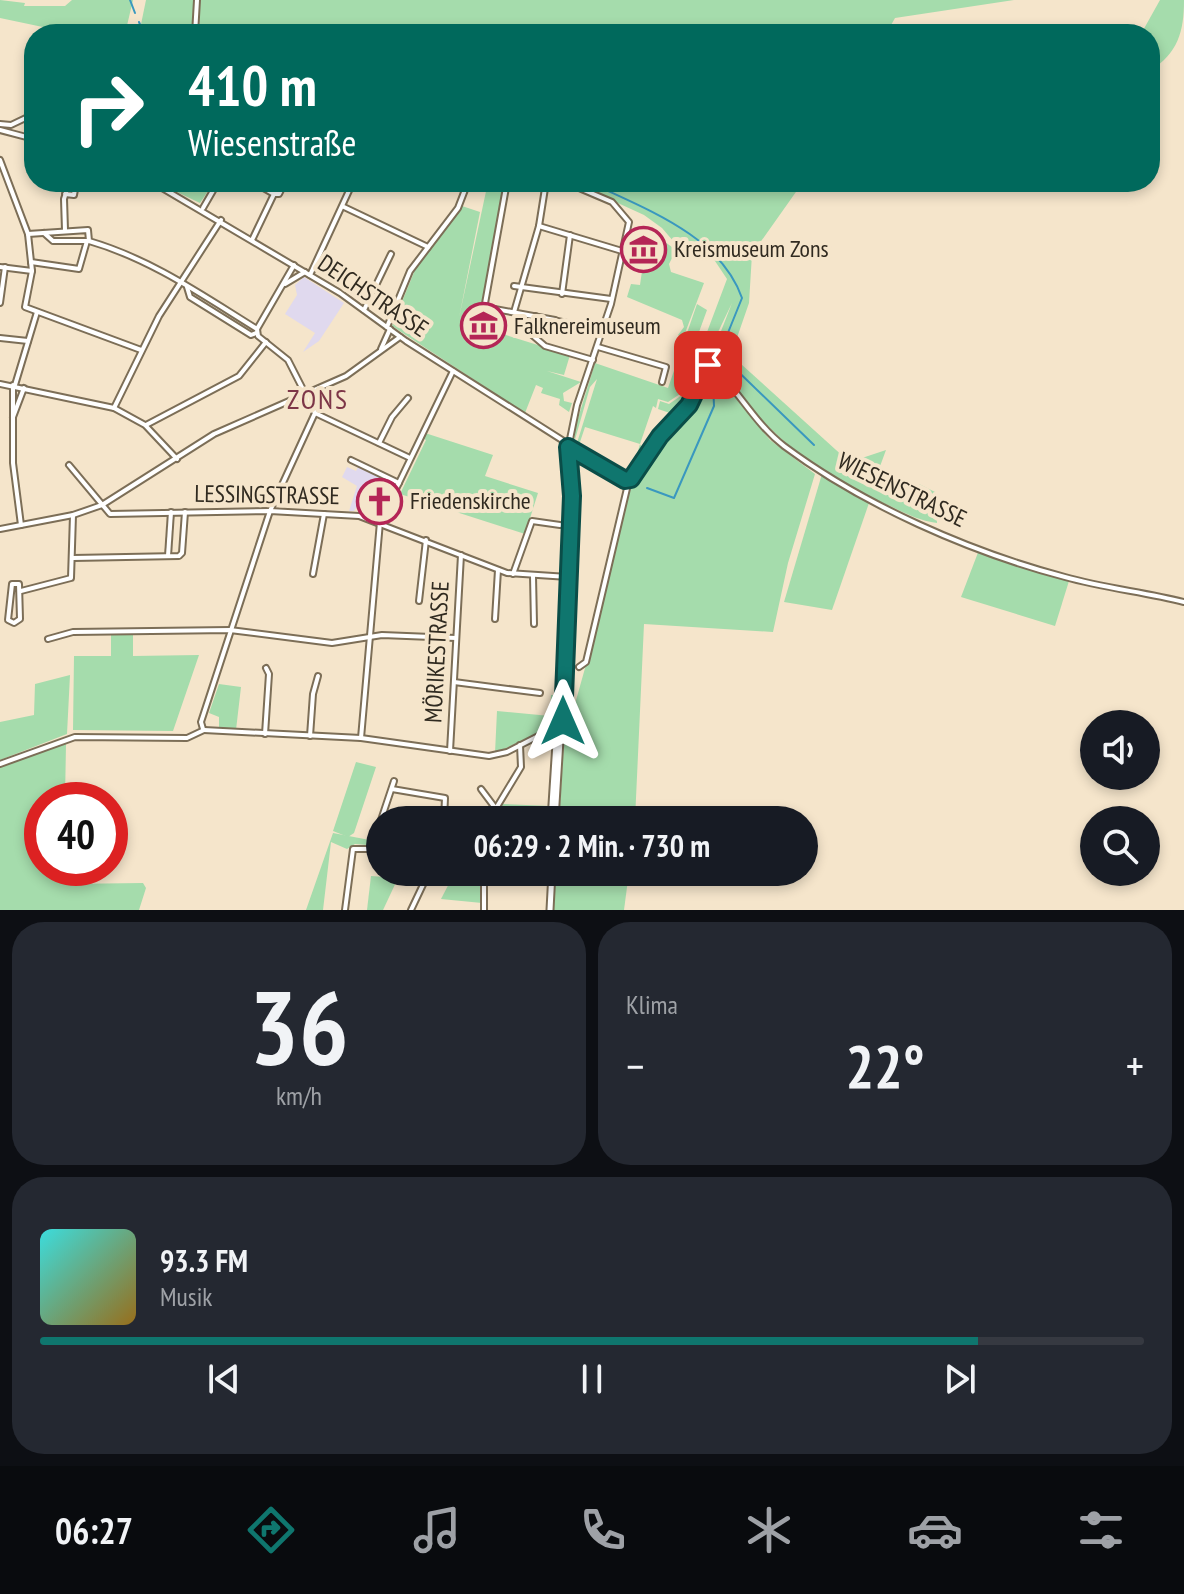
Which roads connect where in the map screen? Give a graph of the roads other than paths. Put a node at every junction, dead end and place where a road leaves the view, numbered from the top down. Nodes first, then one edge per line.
1 (197, 0) edge
2 (196, 24) edge
3 (24, 119) edge
4 (0, 127) edge
5 (24, 135) edge
6 (0, 160) edge
7 (171, 192) edge
8 (212, 192) edge
9 (272, 192) edge
10 (280, 192) edge
11 (349, 192) edge
12 (464, 192) edge
13 (505, 192) edge
14 (544, 192) edge
15 (588, 192) edge
16 (65, 194) dead end
17 (274, 194) junction
18 (344, 207) junction
19 (202, 209) junction
20 (221, 220) junction
21 (539, 226) junction
22 (65, 230) junction
23 (44, 233) junction
24 (28, 234) junction
25 (570, 235) junction
26 (252, 240) junction
27 (88, 241) junction
28 (428, 247) junction
29 (622, 251) junction
30 (391, 254) dead end
31 (31, 262) junction
32 (294, 265) junction
33 (2, 267) edge
34 (32, 271) junction
35 (308, 274) junction
36 (184, 283) junction
37 (283, 285) junction
38 (514, 286) dead end
39 (521, 286) junction
40 (562, 294) junction
41 (611, 299) junction
42 (0, 303) edge
43 (484, 307) junction
44 (364, 310) junction
45 (37, 312) junction
46 (514, 312) junction
47 (535, 316) junction
48 (482, 320) dead end
49 (555, 320) joint
50 (389, 328) junction
51 (590, 328) joint
52 (256, 331) junction
53 (602, 332) junction
54 (400, 337) junction
55 (0, 338) edge
56 (28, 341) junction
57 (266, 342) junction
58 (598, 347) junction
59 (141, 350) junction
60 (377, 354) junction
61 (593, 360) junction
62 (453, 371) junction
63 (662, 382) dead end
64 (0, 384) edge
65 (14, 385) junction
66 (24, 387) junction
67 (305, 395) junction
68 (408, 398) dead end
69 (114, 408) junction
70 (315, 413) junction
71 (12, 419) junction
72 (145, 425) junction
73 (571, 427) junction
74 (560, 436) junction
75 (379, 443) junction
76 (568, 447) junction
77 (411, 458) junction
78 (177, 459) junction
79 (351, 460) dead end
80 (69, 465) dead end
81 (629, 480) junction
82 (399, 483) junction
83 (102, 505) junction
84 (270, 511) junction
85 (171, 512) junction
86 (185, 512) junction
87 (324, 514) junction
88 (73, 515) junction
89 (380, 522) junction
90 (21, 525) junction
91 (560, 525) dead end
92 (0, 529) edge
93 (426, 540) junction
94 (461, 555) junction
95 (168, 556) junction
96 (73, 558) junction
97 (498, 570) junction
98 (313, 574) dead end
99 (513, 574) junction
100 (533, 576) junction
101 (568, 577) junction
102 (21, 591) junction
103 (419, 601) dead end
104 (1184, 602) edge
105 (495, 619) dead end
106 (534, 624) dead end
107 (230, 630) junction
108 (370, 637) junction
109 (456, 638) junction
110 (48, 639) dead end
111 (563, 655) junction
112 (579, 667) dead end
113 (266, 668) dead end
114 (318, 676) dead end
115 (454, 682) junction
116 (540, 693) dead end
117 (558, 725) junction
118 (204, 730) junction
119 (548, 732) junction
120 (265, 734) junction
121 (310, 736) junction
122 (559, 737) junction
123 (361, 738) junction
124 (537, 738) junction
125 (520, 745) junction
126 (450, 751) junction
127 (0, 764) edge
128 (394, 781) dead end
129 (392, 789) junction
130 (481, 789) dead end
131 (386, 806) edge
132 (445, 806) edge
133 (494, 806) edge
134 (498, 806) edge
135 (554, 806) edge
136 (555, 806) edge
137 (366, 848) edge
138 (422, 886) edge
139 (484, 886) edge
140 (551, 886) edge
141 (345, 910) edge
142 (411, 910) edge
143 (484, 910) edge
144 (550, 910) edge

1 - 2 street
3 - 4 street
4 - 5 street
6 - 24 street
7 - 19 street, DEICHSTRASSE
8 - 19 street
9 - 17 street
10 - 17 street
11 - 18 street
12 - 28 street
13 - 43 street
14 - 21 street
15 - 29 street
16 - 22 street
17 - 26 street
18 - 28 street
18 - 35 street
19 - 20 street, DEICHSTRASSE
20 - 26 street, DEICHSTRASSE
20 - 36 street
21 - 25 street
21 - 39 street
22 - 23 street
22 - 27 street
23 - 24 street
23 - 27 street
24 - 31 street
25 - 29 street
25 - 40 street
26 - 32 street, DEICHSTRASSE
27 - 31 street
27 - 36 street
28 - 50 street
29 - 41 street
30 - 44 street
31 - 34 street
32 - 35 street, DEICHSTRASSE
32 - 37 street
33 - 34 street
33 - 42 street
34 - 45 street
35 - 37 street
35 - 44 street, DEICHSTRASSE
36 - 52 street
36 - 59 street
37 - 52 street
38 - 39 street
39 - 40 street
39 - 46 street
40 - 41 street
41 - 53 street
43 - 46 street
43 - 48 street
44 - 50 street, DEICHSTRASSE
45 - 56 street
45 - 59 street
46 - 47 street
47 - 49 street
47 - 61 street
49 - 51 street
50 - 54 street, DEICHSTRASSE
50 - 60 street
51 - 53 street
52 - 57 street
53 - 58 street
54 - 60 street
54 - 62 street, DEICHSTRASSE
55 - 56 street
56 - 65 street
57 - 67 street
57 - 72 street
58 - 61 street
58 - 63 street
59 - 69 street
60 - 67 street
61 - 73 street
62 - 74 street, DEICHSTRASSE
62 - 77 street
64 - 65 street
65 - 66 street
65 - 71 street
66 - 69 street
66 - 71 street
67 - 70 street
67 - 78 street
68 - 75 street
69 - 72 street
70 - 75 street
70 - 84 street
71 - 90 street
72 - 78 street
73 - 74 street
73 - 76 street
74 - 76 street, DEICHSTRASSE
75 - 77 street
76 - 81 street
76 - 101 street
77 - 82 street
78 - 83 street
79 - 82 street
80 - 83 street
81 - 104 street, WIESENSTRASSE
81 - 112 street
82 - 89 street
83 - 85 street, LESSINGSTRASSE
83 - 88 street
84 - 86 street, LESSINGSTRASSE
84 - 87 street, LESSINGSTRASSE
84 - 107 street
85 - 86 street, LESSINGSTRASSE
85 - 95 street
86 - 95 street
87 - 89 street, LESSINGSTRASSE
87 - 98 street
88 - 90 street
88 - 96 street
89 - 93 street, LESSINGSTRASSE
89 - 108 street
90 - 92 street
91 - 99 street
93 - 94 street, LESSINGSTRASSE
93 - 103 street
94 - 97 street, LESSINGSTRASSE
94 - 109 street, MÖRIKESTRASSE
95 - 96 street
96 - 102 street
97 - 99 street, LESSINGSTRASSE
97 - 105 street
99 - 100 street, LESSINGSTRASSE
100 - 101 street, LESSINGSTRASSE
100 - 106 street
101 - 111 street
102 - 102 street
107 - 108 street
107 - 110 street
107 - 118 street
108 - 109 street
108 - 123 street
109 - 115 street, MÖRIKESTRASSE
111 - 117 street
111 - 122 street
113 - 120 street
114 - 121 street
115 - 116 street
115 - 126 street, MÖRIKESTRASSE
117 - 119 street
117 - 122 street
118 - 120 street
118 - 127 street
119 - 122 street
119 - 124 street
120 - 121 street
121 - 123 street
122 - 124 street
122 - 135 street
122 - 136 street
123 - 126 street
124 - 125 street
125 - 126 street
125 - 134 street
128 - 129 street
129 - 131 street
129 - 132 street
130 - 133 street
137 - 141 street
138 - 142 street
139 - 143 street
140 - 144 street

